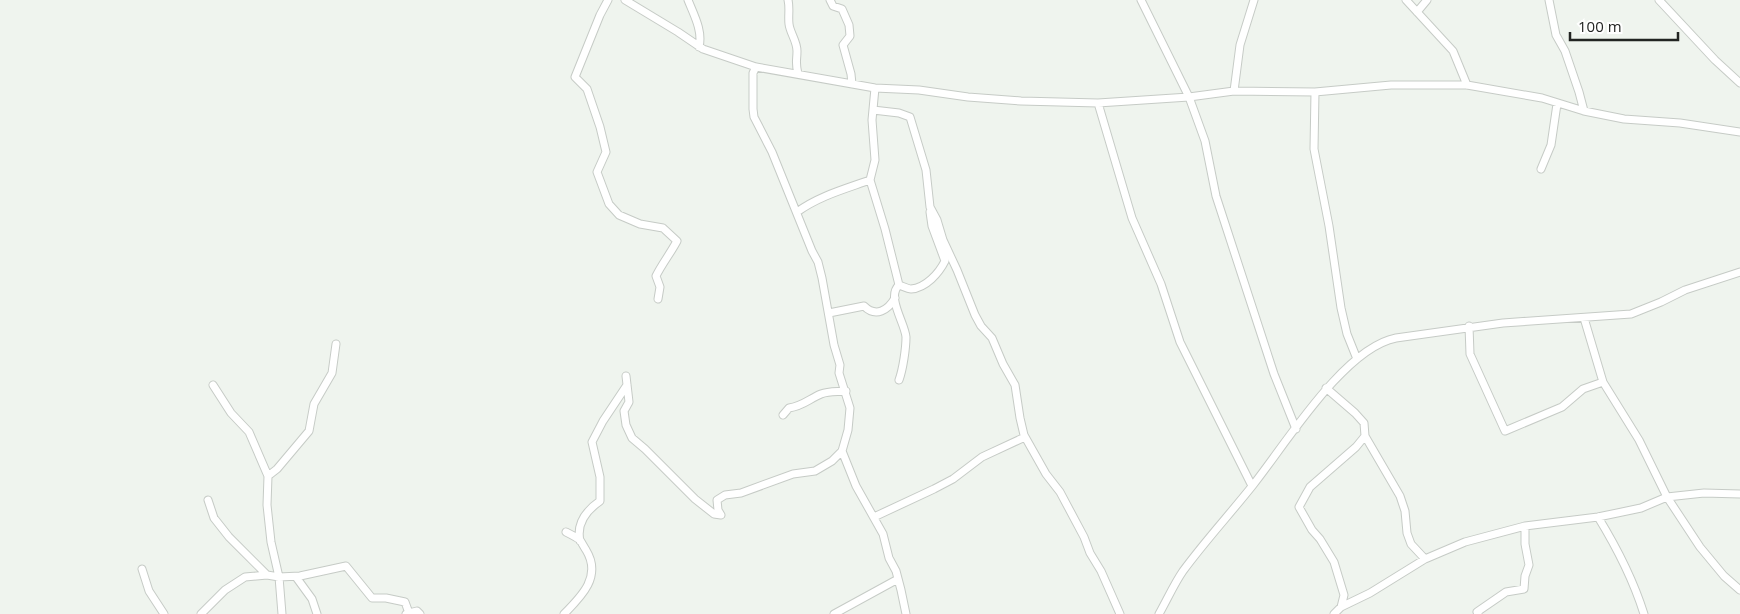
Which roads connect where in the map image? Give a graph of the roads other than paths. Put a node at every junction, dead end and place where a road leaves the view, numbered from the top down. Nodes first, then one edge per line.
1 (608, 0) edge
2 (625, 0) edge
3 (688, 0) edge
4 (788, 0) edge
5 (830, 0) edge
6 (1141, 0) edge
7 (1254, 0) edge
8 (1406, 0) edge
9 (1427, 0) edge
10 (1549, 0) edge
11 (1659, 0) edge
12 (1417, 12) junction
13 (698, 47) junction
14 (756, 67) junction
15 (798, 74) junction
16 (1740, 83) edge
17 (852, 84) junction
18 (1467, 85) junction
19 (875, 88) junction
20 (1234, 92) junction
21 (1315, 92) junction
22 (1189, 97) junction
23 (1098, 103) junction
24 (1556, 104) junction
25 (873, 110) junction
26 (1584, 111) junction
27 (1740, 132) edge
28 (1541, 168) dead end
29 (870, 180) junction
30 (930, 207) junction
31 (797, 212) junction
32 (1740, 272) edge
33 (899, 285) junction
34 (895, 298) junction
35 (658, 299) dead end
36 (829, 313) junction
37 (1584, 318) junction
38 (1469, 326) junction
39 (336, 344) dead end
40 (1357, 359) junction
41 (626, 376) dead end
42 (899, 380) dead end
43 (1603, 382) junction
44 (213, 385) dead end
45 (627, 385) junction
46 (1326, 388) junction
47 (846, 391) junction
48 (783, 416) dead end
49 (1296, 429) junction
50 (1365, 436) junction
51 (1026, 437) junction
52 (842, 451) junction
53 (268, 476) junction
54 (1252, 486) junction
55 (1740, 494) edge
56 (1668, 497) junction
57 (208, 500) dead end
58 (874, 516) junction
59 (1598, 517) junction
60 (1525, 526) junction
61 (566, 532) dead end
62 (580, 541) junction
63 (1425, 559) junction
64 (142, 569) dead end
65 (268, 574) junction
66 (279, 577) junction
67 (296, 577) junction
68 (898, 579) junction
69 (1740, 590) edge
70 (1344, 595) junction
71 (1355, 600) junction
72 (1341, 607) junction
73 (408, 613) edge
74 (164, 614) edge
75 (201, 614) edge
76 (282, 614) edge
77 (317, 614) edge
78 (420, 614) edge
79 (564, 614) edge
80 (834, 614) edge
81 (906, 614) edge
82 (1120, 614) edge
83 (1159, 614) edge
84 (1334, 614) edge
85 (1478, 614) edge
86 (1644, 614) edge

1 - 35 street
2 - 13 street
3 - 13 street
4 - 15 street
5 - 17 street
6 - 22 street
7 - 20 street
8 - 12 street
9 - 12 street
10 - 26 street
11 - 16 street
12 - 18 street
13 - 14 street
14 - 15 street
14 - 31 street
15 - 17 street
17 - 19 street
18 - 21 street
18 - 24 street
19 - 23 street
19 - 25 street
20 - 21 street
20 - 22 street
21 - 40 street
22 - 23 street
22 - 49 street
23 - 54 street
24 - 26 street
24 - 28 street
25 - 29 street
25 - 30 street
26 - 27 street
29 - 31 street
29 - 33 street
30 - 33 street
30 - 51 street
31 - 36 street
32 - 37 street
33 - 34 street
34 - 36 street
34 - 42 street
36 - 47 street
37 - 38 street
37 - 43 street
38 - 40 street
38 - 43 street
39 - 53 street
40 - 46 street
41 - 45 street
43 - 56 street
44 - 53 street
45 - 52 street
45 - 62 street
46 - 49 street
46 - 50 street
47 - 48 street
47 - 52 street
49 - 54 street
50 - 63 street
50 - 70 street
51 - 58 street
51 - 82 street
52 - 58 street
53 - 66 street
54 - 83 street
55 - 56 street
56 - 59 street
56 - 69 street
57 - 65 street
58 - 68 street
59 - 60 street
59 - 86 street
60 - 63 street
60 - 85 street
61 - 62 street
62 - 79 street
63 - 71 street
64 - 74 street
65 - 66 street
65 - 75 street
66 - 67 street
66 - 76 street
67 - 73 street
67 - 77 street
68 - 80 street
68 - 81 street
70 - 71 street
70 - 72 street
71 - 72 street
72 - 84 street
73 - 78 street

